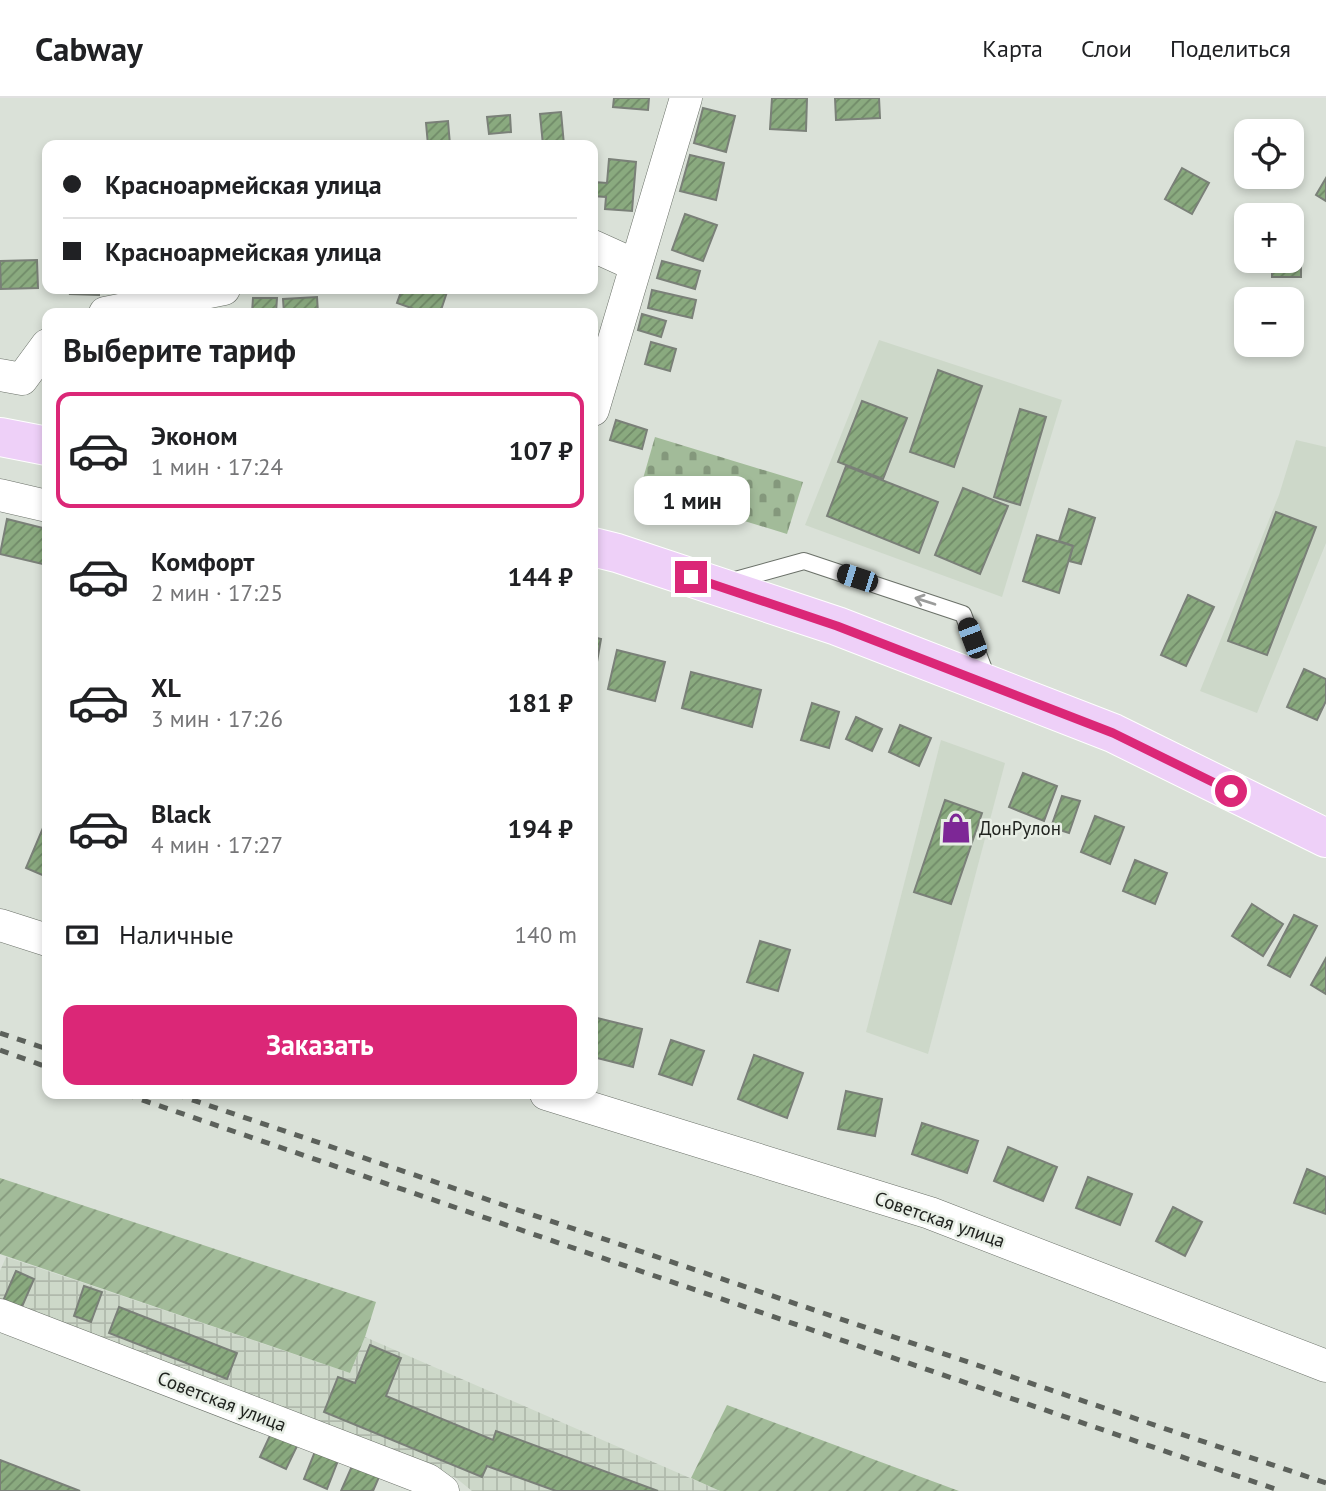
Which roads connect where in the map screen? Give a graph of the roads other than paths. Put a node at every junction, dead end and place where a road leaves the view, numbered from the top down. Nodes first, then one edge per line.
1 (686, 98) edge
2 (598, 248) edge
3 (635, 265) junction
4 (199, 294) edge
5 (130, 308) edge
6 (42, 352) edge
7 (23, 379) edge
8 (598, 393) edge
9 (0, 437) edge
10 (42, 445) edge
11 (0, 495) edge
12 (42, 505) edge
13 (598, 549) edge
14 (716, 586) junction
15 (990, 685) junction
16 (1326, 838) edge
17 (0, 925) edge
18 (42, 938) edge
19 (562, 1099) edge
20 (0, 1315) edge
21 (1326, 1366) edge
22 (443, 1491) edge

1 - 3 street
2 - 3 street
3 - 8 street
4 - 5 street
6 - 7 street
9 - 10 main road
11 - 12 street
13 - 14 main road
14 - 15 main road
15 -> 14 lane
15 - 16 main road
17 - 18 street
19 - 21 street, Советская улица
20 - 22 street, Советская улица

